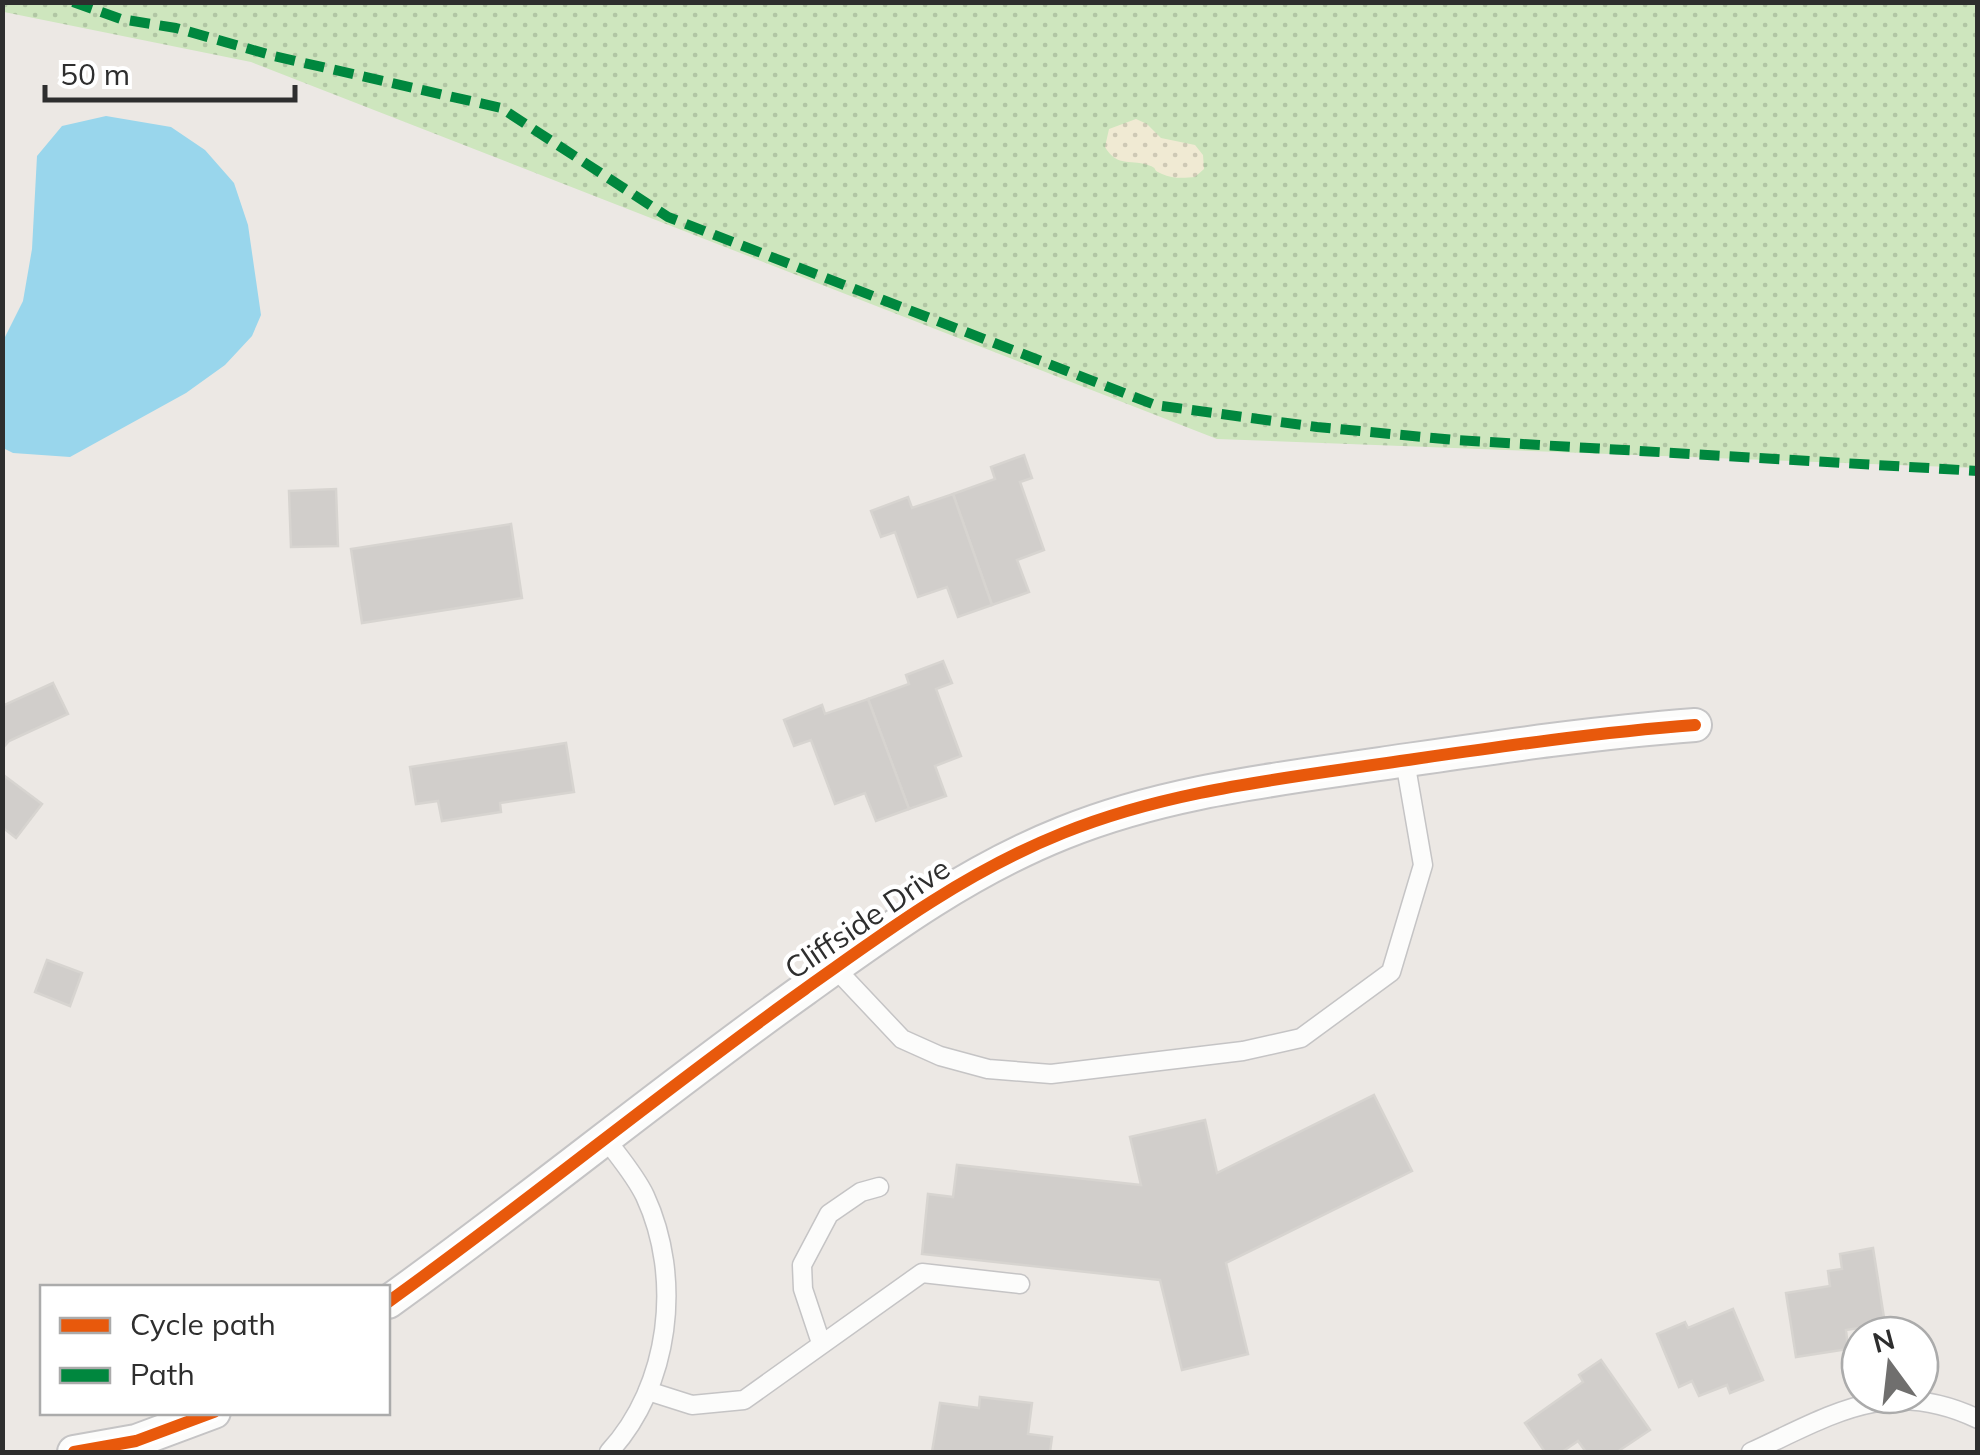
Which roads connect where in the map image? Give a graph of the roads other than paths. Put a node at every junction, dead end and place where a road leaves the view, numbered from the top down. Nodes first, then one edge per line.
1 (1694, 725) dead end
2 (1405, 761) junction
3 (834, 968) junction
4 (605, 1138) junction
5 (879, 1186) dead end
6 (1020, 1284) dead end
7 (390, 1300) edge
8 (821, 1343) junction
9 (648, 1391) junction
10 (206, 1415) edge
11 (1978, 1418) edge
12 (74, 1452) edge
13 (609, 1452) edge
14 (1750, 1452) edge

1 - 2 street, Cliffside Drive
2 - 3 street, Cliffside Drive
2 - 3 lane
3 - 4 street, Cliffside Drive
4 - 7 street, Cliffside Drive
4 - 9 lane
5 - 8 lane
6 - 8 lane
8 - 9 lane
9 - 13 lane
10 - 12 street
11 - 14 lane

